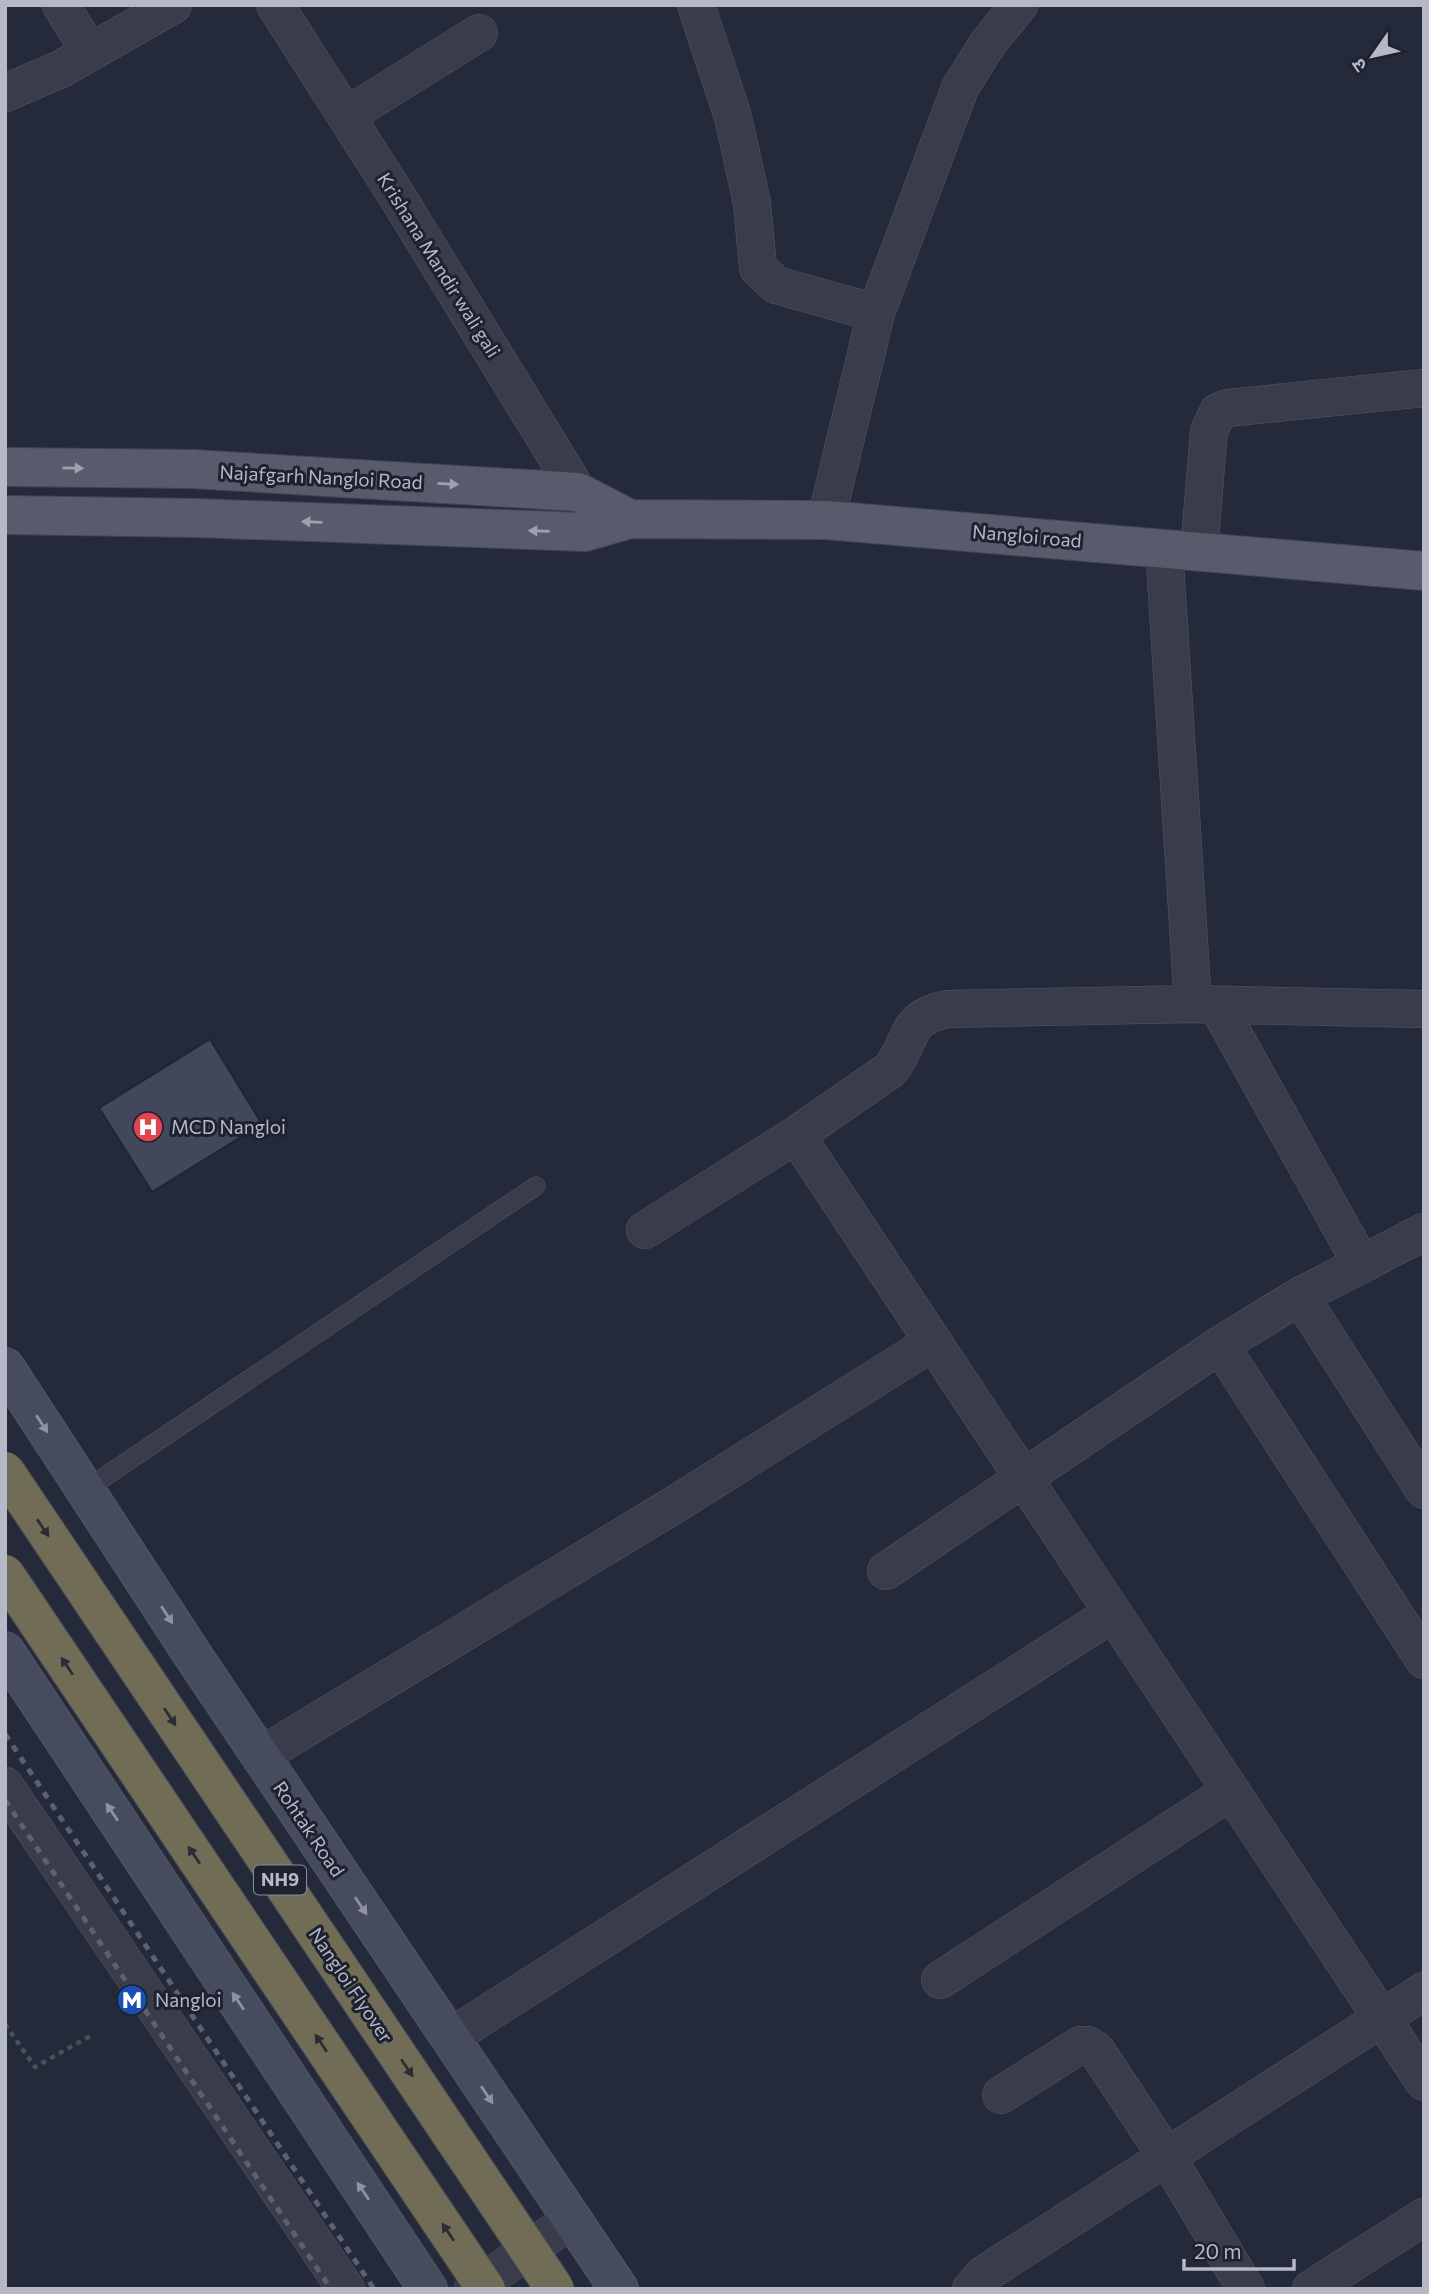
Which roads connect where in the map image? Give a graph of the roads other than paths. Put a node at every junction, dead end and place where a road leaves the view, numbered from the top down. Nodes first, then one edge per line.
1 (61, 5) edge
2 (173, 5) edge
3 (275, 5) edge
4 (696, 5) edge
5 (1019, 5) edge
6 (479, 33) dead end
7 (90, 53) junction
8 (5, 93) edge
9 (346, 116) junction
10 (876, 313) junction
11 (1424, 388) edge
12 (5, 467) edge
13 (579, 492) junction
14 (5, 515) edge
15 (630, 520) junction
16 (825, 520) junction
17 (585, 533) junction
18 (1182, 549) junction
19 (1424, 571) edge
20 (1205, 1004) junction
21 (1424, 1009) edge
22 (796, 1135) junction
23 (536, 1186) dead end
24 (645, 1230) dead end
25 (1424, 1232) edge
26 (1362, 1265) junction
27 (1300, 1296) junction
28 (933, 1342) junction
29 (1220, 1345) junction
30 (5, 1367) edge
31 (5, 1471) edge
32 (1023, 1477) junction
33 (85, 1490) junction
34 (1424, 1490) edge
35 (886, 1571) dead end
36 (5, 1574) edge
37 (1113, 1613) junction
38 (5, 1651) edge
39 (1424, 1660) edge
40 (260, 1756) junction
41 (5, 1786) edge
42 (1231, 1791) junction
43 (940, 1980) dead end
44 (1424, 1991) edge
45 (1382, 2019) junction
46 (449, 2038) junction
47 (1424, 2082) edge
48 (1001, 2095) dead end
49 (1167, 2157) junction
50 (1424, 2217) edge
51 (570, 2220) junction
52 (346, 2289) edge
53 (428, 2289) edge
54 (472, 2289) edge
55 (486, 2289) edge
56 (555, 2289) edge
57 (618, 2289) edge
58 (971, 2289) edge
59 (1246, 2289) edge
60 (1311, 2289) edge

1 - 7 street
2 - 7 street
3 - 9 street, Krishana Mandir wali gali
4 - 10 street
5 - 10 street
6 - 9 street
7 - 8 street
9 - 13 street, Krishana Mandir wali gali
10 - 16 street
11 - 18 street
12 -> 13 main road, Najafgarh Nangloi Road
13 - 15 main road, Najafgarh Nangloi Road
13 - 17 street, Krishana Mandir wali gali
17 -> 14 main road
15 - 16 main road, Nangloi road
15 - 17 main road
16 - 18 main road, Nangloi road
18 - 19 main road, Nangloi road
18 - 20 street
20 - 21 street
20 - 22 street
20 - 26 street
22 - 24 street
22 - 28 street
23 - 33 lane
25 - 26 street
26 - 27 street
27 - 29 street
27 - 34 street
28 - 32 street
28 - 40 street
29 - 32 street
29 - 39 street
30 -> 33 street, Rohtak Road
31 -> 56 highway, Nangloi Flyover / NH9, bridge
32 - 35 street
32 - 37 street
33 -> 40 street, Rohtak Road
55 -> 36 highway, NH9, bridge
37 - 42 street
37 - 46 street
53 -> 38 street
40 -> 46 street, Rohtak Road
41 - 52 street
42 - 43 street
42 - 45 street
44 - 45 street
45 - 47 street
45 - 49 street
46 -> 51 street, Rohtak Road
48 - 49 street
49 - 58 street
49 - 59 street
50 - 60 street
51 - 54 street
51 - 57 street, Rohtak Road

